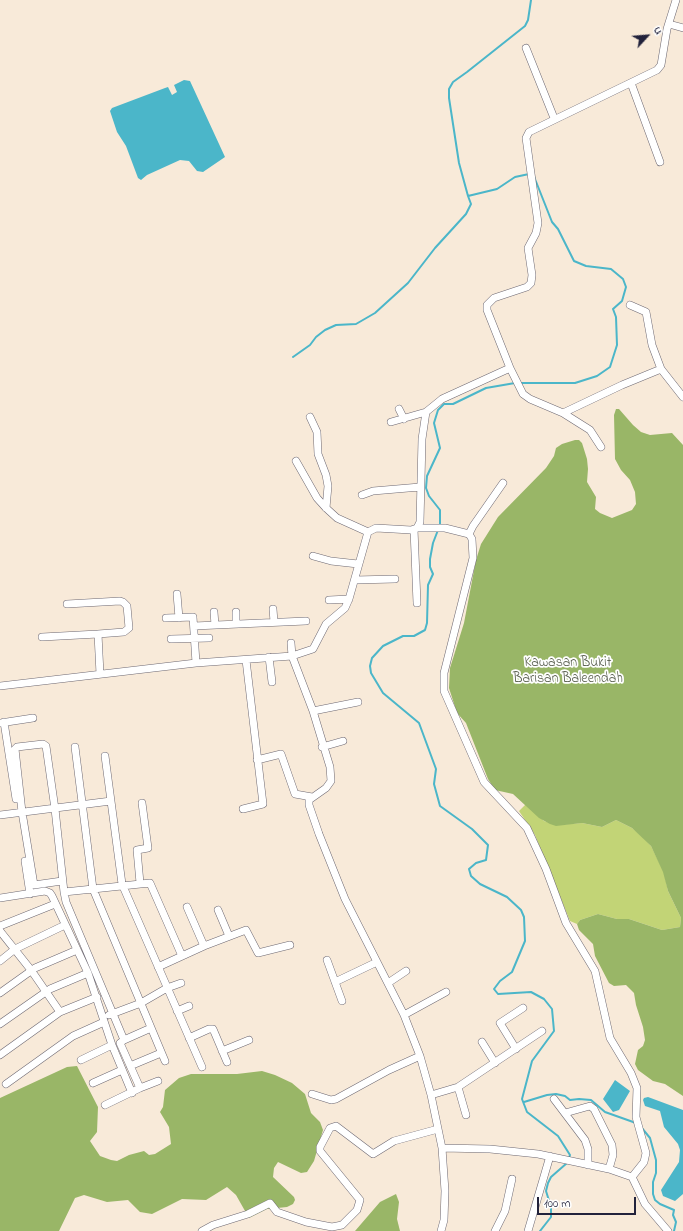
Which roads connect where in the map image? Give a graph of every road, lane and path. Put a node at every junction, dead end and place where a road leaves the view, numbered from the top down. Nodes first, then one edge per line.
1 (676, 0) edge
2 (669, 24) junction
3 (683, 28) edge
4 (526, 48) dead end
5 (631, 83) junction
6 (554, 118) junction
7 (660, 162) dead end
8 (630, 305) dead end
9 (510, 368) junction
10 (662, 369) junction
11 (683, 397) edge
12 (399, 409) dead end
13 (426, 412) junction
14 (563, 413) junction
15 (310, 417) dead end
16 (404, 419) junction
17 (392, 422) dead end
18 (601, 447) dead end
19 (296, 461) dead end
20 (503, 483) dead end
21 (420, 487) junction
22 (362, 496) dead end
23 (326, 508) junction
24 (416, 528) junction
25 (368, 532) junction
26 (469, 534) junction
27 (313, 556) dead end
28 (358, 564) junction
29 (395, 579) dead end
30 (355, 580) junction
31 (177, 594) dead end
32 (349, 599) junction
33 (329, 600) dead end
34 (417, 603) dead end
35 (67, 604) dead end
36 (273, 609) dead end
37 (214, 612) dead end
38 (236, 612) dead end
39 (166, 618) dead end
40 (179, 618) junction
41 (306, 621) dead end
42 (274, 622) junction
43 (236, 624) junction
44 (215, 625) junction
45 (194, 626) junction
46 (98, 634) junction
47 (42, 637) dead end
48 (194, 638) junction
49 (209, 638) dead end
50 (171, 639) dead end
51 (291, 643) dead end
52 (292, 656) junction
53 (269, 657) junction
54 (246, 660) junction
55 (196, 663) junction
56 (100, 674) junction
57 (272, 682) dead end
58 (0, 686) edge
59 (358, 702) dead end
60 (313, 711) junction
61 (33, 718) dead end
62 (2, 723) edge
63 (343, 741) dead end
64 (75, 747) dead end
65 (322, 747) junction
66 (105, 756) dead end
67 (257, 760) junction
68 (312, 797) junction
69 (111, 801) junction
70 (142, 803) dead end
71 (84, 805) junction
72 (55, 809) junction
73 (243, 809) dead end
74 (20, 813) junction
75 (0, 816) edge
76 (62, 881) junction
77 (140, 883) junction
78 (122, 884) junction
79 (93, 889) junction
80 (64, 892) junction
81 (30, 894) junction
82 (0, 898) edge
83 (55, 904) junction
84 (187, 907) dead end
85 (218, 910) dead end
86 (0, 926) edge
87 (65, 926) junction
88 (0, 931) edge
89 (229, 936) junction
90 (290, 945) dead end
91 (204, 946) junction
92 (15, 950) junction
93 (78, 950) junction
94 (182, 956) junction
95 (327, 960) dead end
96 (0, 961) edge
97 (377, 962) junction
98 (158, 967) junction
99 (31, 970) junction
100 (406, 970) dead end
101 (88, 973) junction
102 (335, 982) junction
103 (181, 983) dead end
104 (388, 983) junction
105 (167, 988) junction
106 (46, 992) junction
107 (446, 992) dead end
108 (0, 993) edge
109 (97, 997) junction
110 (342, 1001) dead end
111 (141, 1003) junction
112 (189, 1006) dead end
113 (523, 1008) dead end
114 (177, 1011) junction
115 (60, 1012) junction
116 (113, 1014) junction
117 (404, 1016) junction
118 (104, 1019) junction
119 (0, 1024) edge
120 (151, 1028) junction
121 (542, 1031) dead end
122 (189, 1038) junction
123 (124, 1040) junction
124 (249, 1040) dead end
125 (482, 1042) dead end
126 (112, 1045) junction
127 (516, 1048) junction
128 (222, 1051) junction
129 (161, 1053) junction
130 (0, 1055) edge
131 (420, 1056) junction
132 (81, 1060) dead end
133 (165, 1061) dead end
134 (227, 1062) dead end
135 (495, 1063) junction
136 (130, 1066) junction
137 (202, 1067) dead end
138 (122, 1070) junction
139 (158, 1081) dead end
140 (93, 1083) dead end
141 (6, 1084) dead end
142 (458, 1087) junction
143 (140, 1088) junction
144 (132, 1093) junction
145 (312, 1094) dead end
146 (431, 1095) junction
147 (554, 1099) dead end
148 (105, 1106) dead end
149 (565, 1113) junction
150 (466, 1115) dead end
151 (438, 1129) junction
152 (442, 1148) junction
153 (550, 1156) junction
154 (588, 1165) junction
155 (609, 1169) junction
156 (632, 1177) junction
157 (512, 1179) dead end
158 (202, 1231) edge
159 (441, 1231) edge
160 (495, 1231) edge
161 (528, 1231) edge
162 (668, 1231) edge

1 - 2 street
2 - 3 street
2 - 5 street
4 - 6 street
5 - 6 street
5 - 7 street
6 - 9 street
8 - 10 street
9 - 13 street
9 - 14 street
10 - 11 street
10 - 14 street
12 - 16 street
13 - 16 street
13 - 21 street
14 - 18 street
15 - 23 street
16 - 17 street
19 - 23 street
20 - 26 street
21 - 22 street
21 - 24 street
23 - 25 street
24 - 25 street
24 - 26 street
24 - 34 street
25 - 28 street
26 - 156 street
27 - 28 street
28 - 30 street
29 - 30 street
30 - 32 street
31 - 40 street
32 - 33 street
32 - 52 street
35 - 46 street
36 - 42 street
37 - 44 street
38 - 43 street
39 - 40 street
40 - 45 street
41 - 42 street
42 - 43 street
43 - 44 street
44 - 45 street
45 - 48 street
46 - 47 street
46 - 56 street
48 - 49 street
48 - 50 street
48 - 55 street
51 - 52 street
52 - 53 street
52 - 60 street
53 - 54 street
53 - 57 street
54 - 55 street
54 - 67 street
55 - 56 street
56 - 58 street
59 - 60 street
60 - 65 street
61 - 62 street
62 - 74 street
63 - 65 street
64 - 71 street
65 - 68 street
66 - 69 street
67 - 68 street
67 - 73 street
68 - 97 street
69 - 71 street
69 - 78 street
70 - 77 street
71 - 72 street
71 - 79 street
72 - 74 street
72 - 74 street
72 - 76 street
74 - 75 street
74 - 76 street
74 - 81 street
76 - 80 street
77 - 78 street
77 - 94 street
78 - 79 street
78 - 98 street
79 - 80 street
79 - 111 street
80 - 116 street
81 - 82 street
81 - 83 street
83 - 86 street
83 - 87 street
84 - 91 street
85 - 89 street
87 - 92 street
87 - 93 street
88 - 92 street
89 - 90 street
89 - 91 street
91 - 94 street
92 - 96 street
92 - 99 street
93 - 99 street
93 - 101 street
94 - 98 street
95 - 102 street
97 - 102 street
97 - 104 street
98 - 105 street
99 - 106 street
99 - 108 street
100 - 104 street
101 - 106 street
101 - 109 street
102 - 110 street
103 - 105 street
104 - 117 street
105 - 111 street
105 - 114 street
106 - 115 street
106 - 119 street
107 - 117 street
109 - 115 street
109 - 118 street
111 - 116 street
111 - 120 street
112 - 114 street
113 - 127 street
114 - 122 street
115 - 130 street
116 - 118 street
116 - 123 street
117 - 131 street
118 - 126 street
118 - 141 street
120 - 123 street
120 - 129 street
121 - 127 street
122 - 128 street
122 - 137 street
123 - 136 street
124 - 128 street
125 - 135 street
126 - 132 street
126 - 138 street
127 - 135 street
128 - 134 street
129 - 133 street
129 - 136 street
131 - 145 street
131 - 146 street
135 - 142 street
136 - 143 street
138 - 140 street
138 - 144 street
139 - 143 street
142 - 146 street
142 - 150 street
143 - 144 street
144 - 148 street
146 - 151 street
147 - 149 street
149 - 154 street
149 - 155 street
151 - 152 street
151 - 158 street
152 - 153 street
152 - 159 street
153 - 154 street
153 - 161 street
154 - 155 street
155 - 156 street
156 - 162 street
157 - 160 street

